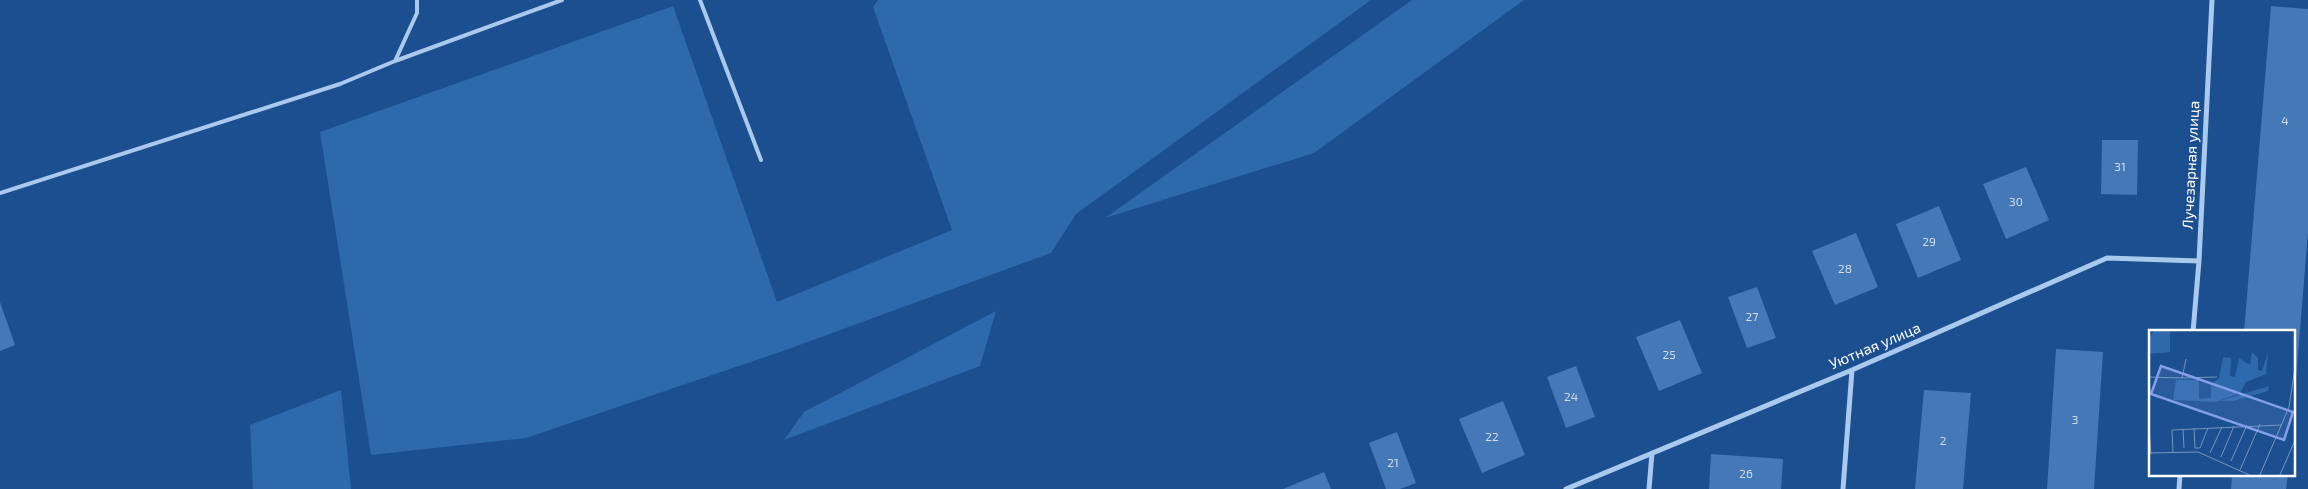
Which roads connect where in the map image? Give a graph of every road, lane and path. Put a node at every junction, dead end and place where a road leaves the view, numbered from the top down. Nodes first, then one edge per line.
1 (417, 0) edge
2 (562, 0) edge
3 (700, 0) edge
4 (2212, 0) edge
5 (394, 61) junction
6 (761, 160) dead end
7 (0, 193) edge
8 (2199, 262) junction
9 (2193, 330) edge
10 (1852, 370) junction
11 (1652, 453) junction
12 (2180, 476) edge
13 (1566, 489) edge
14 (1650, 489) edge
15 (1842, 489) edge
16 (2179, 489) edge

1 - 5 lane
2 - 5 lane
3 - 6 lane
4 - 8 street, Лучезарная улица
5 - 7 lane
8 - 9 street, Лучезарная улица
8 - 10 street, Уютная улица
10 - 11 street, Уютная улица
10 - 15 street
11 - 13 street, Уютная улица
11 - 14 street
12 - 16 street

